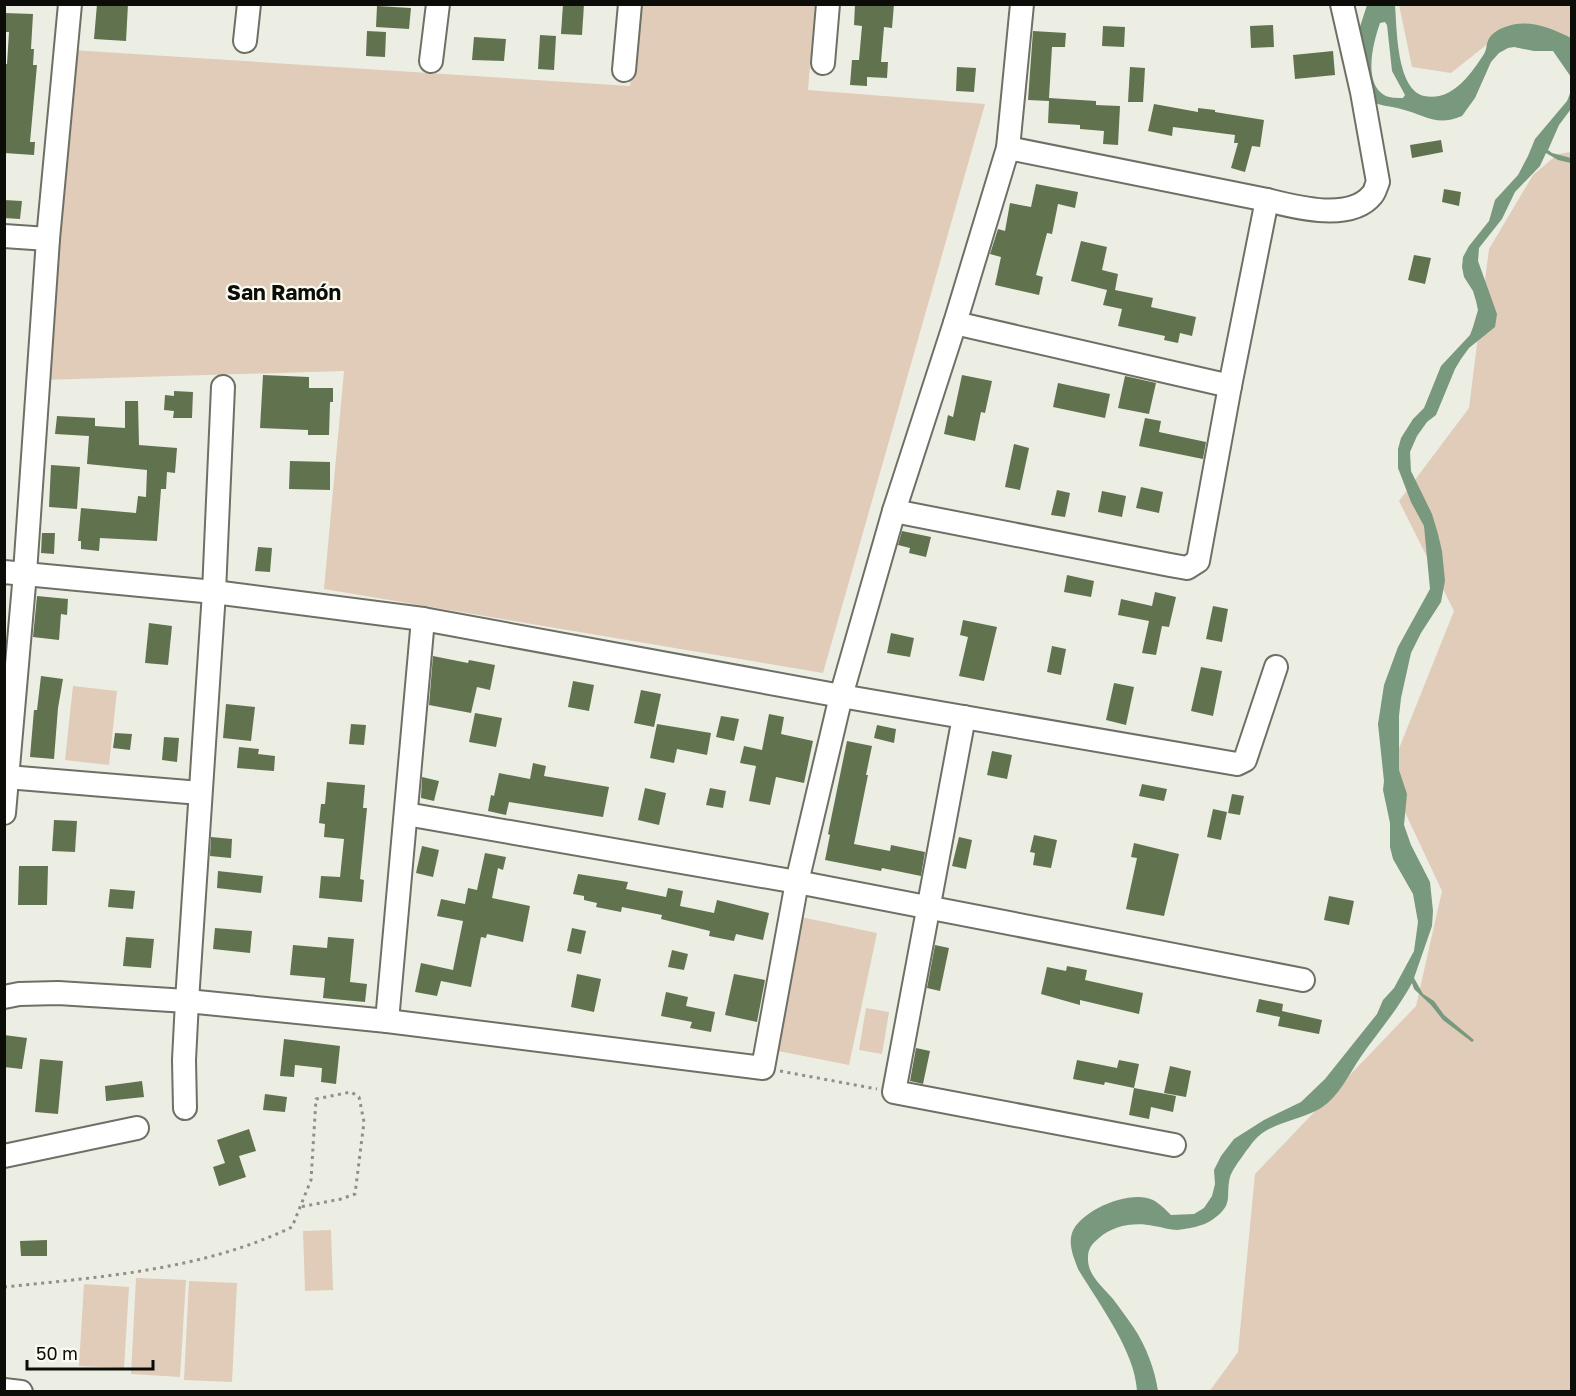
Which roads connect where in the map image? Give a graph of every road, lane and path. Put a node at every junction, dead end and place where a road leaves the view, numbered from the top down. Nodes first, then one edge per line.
1 (70, 4) edge
2 (249, 4) edge
3 (438, 4) edge
4 (630, 4) edge
5 (828, 4) edge
6 (1022, 4) edge
7 (1342, 4) edge
8 (245, 41) dead end
9 (431, 61) dead end
10 (823, 63) dead end
11 (624, 70) dead end
12 (1008, 148) junction
13 (1267, 200) junction
14 (4, 236) edge
15 (48, 238) junction
16 (955, 323) junction
17 (1230, 386) junction
18 (223, 387) dead end
19 (894, 511) junction
20 (15, 573) edge
21 (214, 592) junction
22 (423, 619) junction
23 (1276, 667) dead end
24 (841, 696) junction
25 (964, 717) junction
26 (7, 777) junction
27 (200, 793) junction
28 (4, 813) edge
29 (406, 814) junction
30 (797, 882) junction
31 (927, 907) junction
32 (1303, 980) dead end
33 (4, 997) edge
34 (187, 1001) junction
35 (387, 1021) junction
36 (763, 1068) junction
37 (894, 1092) junction
38 (185, 1108) dead end
39 (137, 1128) dead end
40 (1174, 1145) dead end
41 (4, 1156) edge
42 (300, 1207) junction
43 (4, 1287) edge
44 (4, 1390) edge
45 (21, 1392) edge

1 - 15 street
2 - 8 street
3 - 9 street
4 - 11 street
5 - 10 street
6 - 12 street
7 - 13 street
12 - 13 street
12 - 16 street
13 - 17 street
14 - 15 street
15 - 20 street
16 - 17 street
16 - 19 street
17 - 19 street
18 - 21 street
19 - 24 street
20 - 21 street
20 - 26 street
21 - 22 street
21 - 27 street
22 - 24 street
22 - 29 street
23 - 25 street
24 - 25 street
24 - 30 street
25 - 31 street
26 - 27 street
26 - 28 street
27 - 34 street
29 - 30 street
29 - 35 street
30 - 31 street
30 - 36 street
31 - 32 street
31 - 37 street
33 - 34 street
34 - 35 street
34 - 38 street
35 - 36 street
36 - 37 path
37 - 40 street
39 - 41 street
42 - 42 path
42 - 43 path
44 - 45 street

